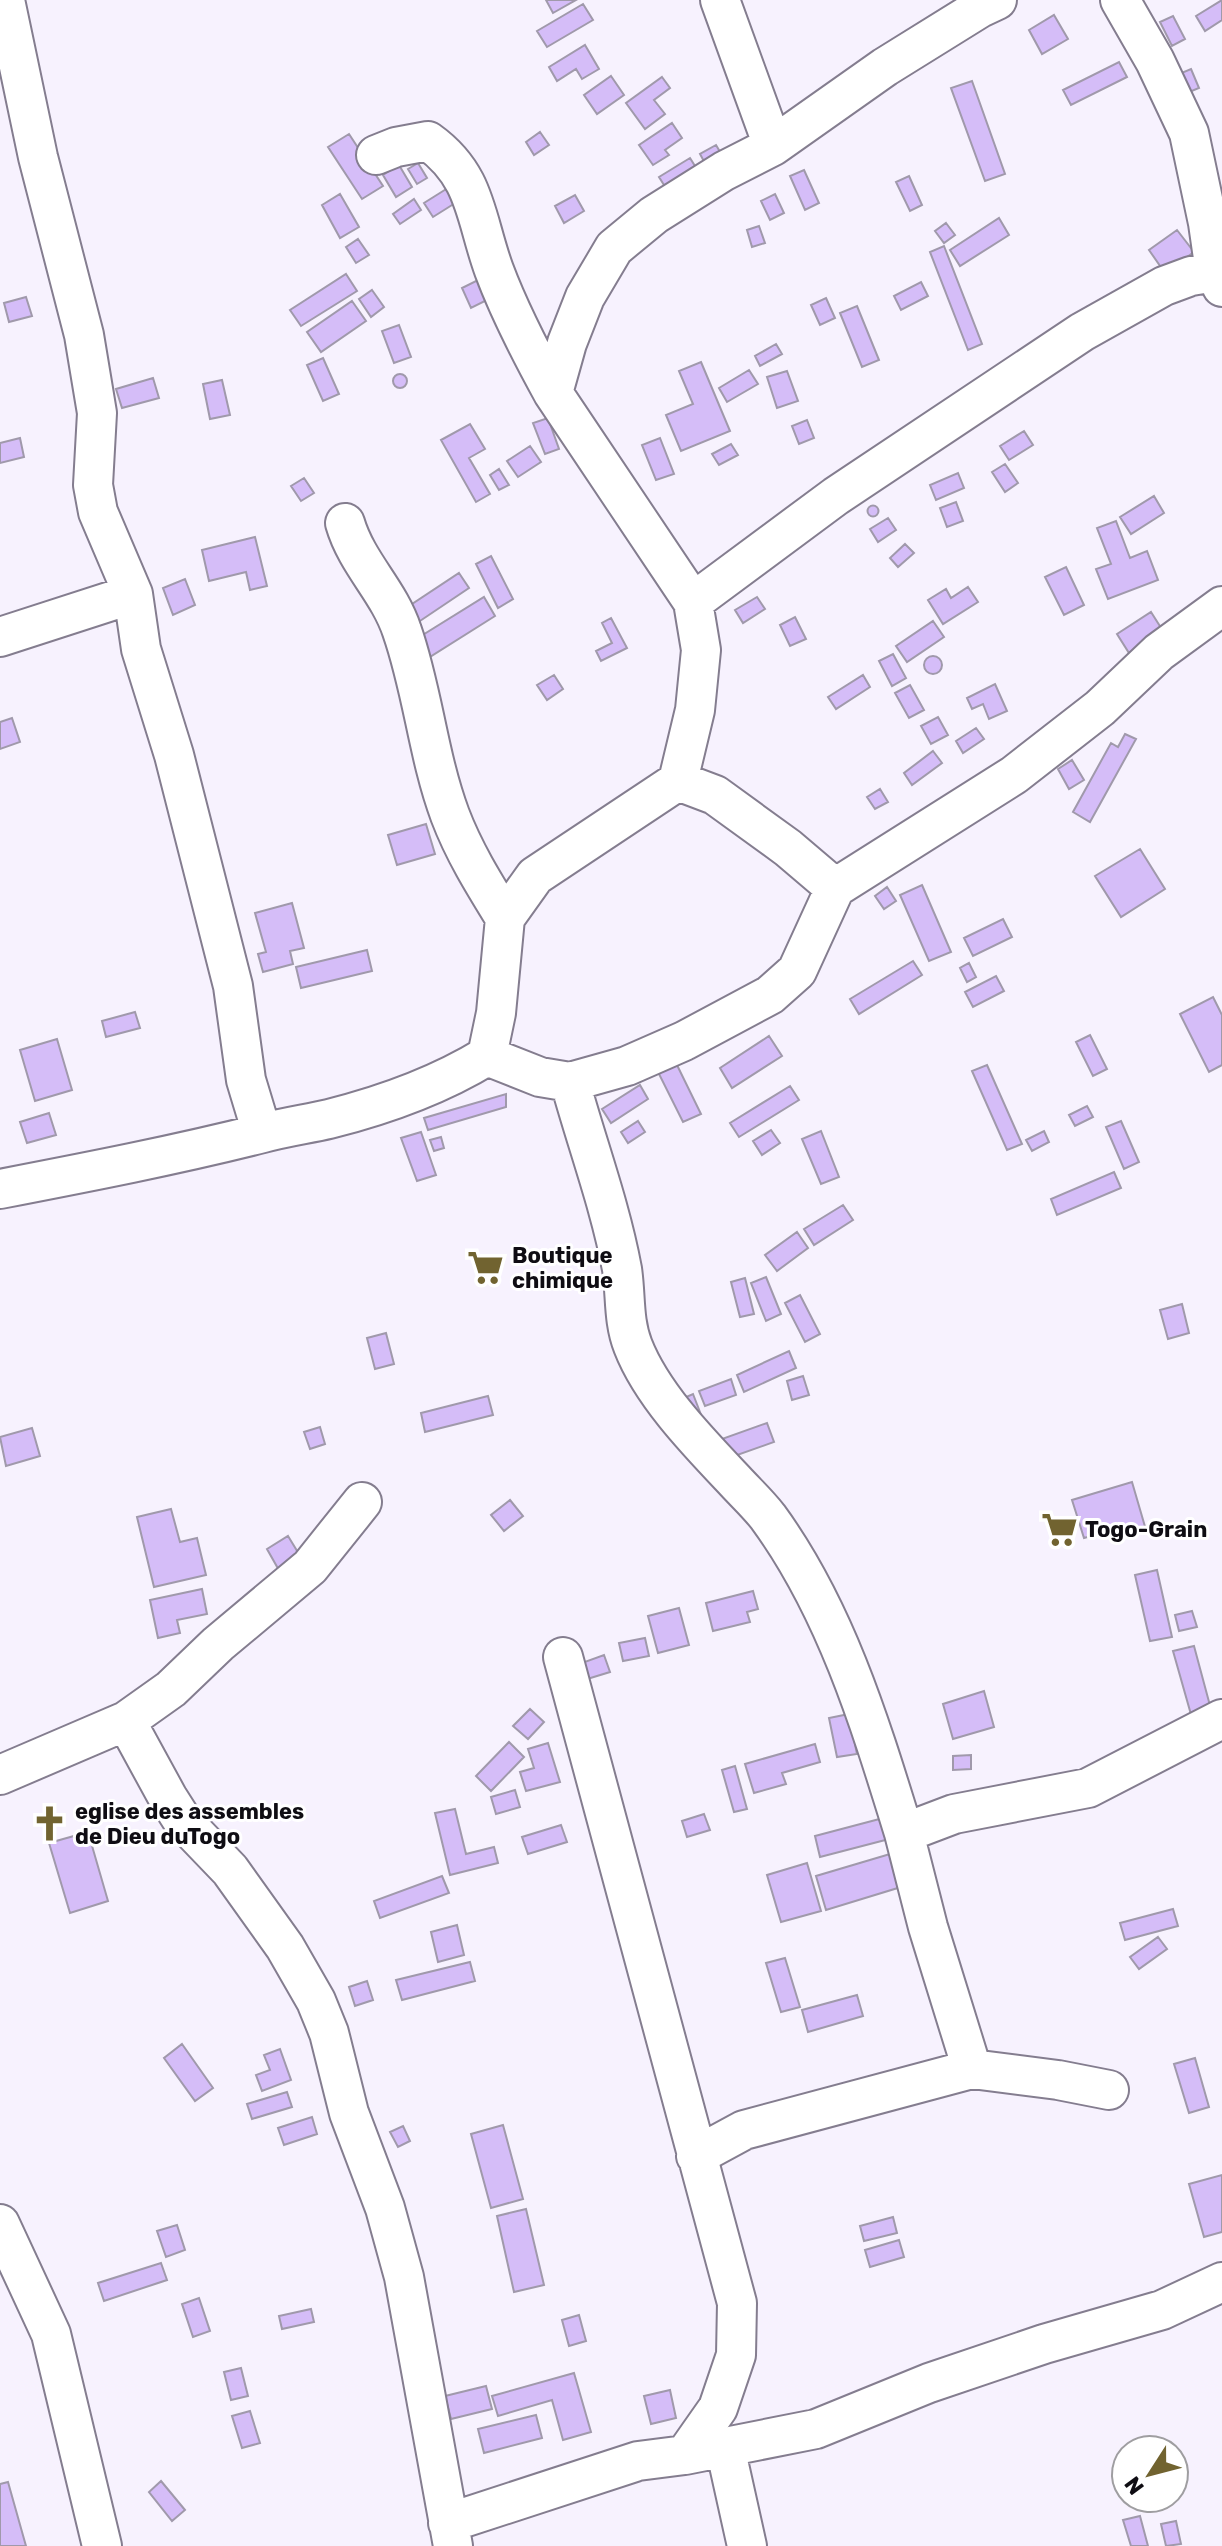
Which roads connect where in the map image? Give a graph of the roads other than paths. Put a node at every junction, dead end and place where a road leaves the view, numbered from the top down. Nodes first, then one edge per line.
1 (5, 0) edge
2 (720, 0) edge
3 (1120, 0) edge
4 (986, 3) edge
5 (773, 146) junction
6 (376, 155) dead end
7 (1218, 279) edge
8 (553, 393) junction
9 (345, 523) dead end
10 (133, 594) junction
11 (693, 602) junction
12 (1222, 606) edge
13 (0, 637) edge
14 (678, 781) junction
15 (835, 888) junction
16 (505, 918) junction
17 (487, 1056) junction
18 (570, 1082) junction
19 (262, 1133) junction
20 (0, 1189) edge
21 (362, 1502) dead end
22 (563, 1657) dead end
23 (1222, 1719) edge
24 (126, 1721) junction
25 (0, 1775) edge
26 (904, 1833) junction
27 (972, 2069) junction
28 (1109, 2090) dead end
29 (696, 2156) junction
30 (0, 2224) edge
31 (1222, 2282) edge
32 (725, 2447) junction
33 (685, 2455) junction
34 (451, 2534) edge
35 (102, 2546) edge
36 (747, 2546) edge

1 - 10 street
2 - 5 street
3 - 7 street
4 - 5 street
5 - 8 street
6 - 8 street
7 - 11 street
8 - 11 street
9 - 16 street
10 - 13 street
10 - 19 street
11 - 14 street
12 - 15 street
14 - 15 street
14 - 16 street
15 - 18 street
16 - 17 street
17 - 18 street
17 - 19 street
18 - 26 street
19 - 20 street
21 - 24 street
22 - 29 street
23 - 26 street
24 - 25 street
24 - 34 street
26 - 27 street
27 - 28 street
27 - 29 street
29 - 33 street
30 - 35 street
31 - 32 street
32 - 33 street
32 - 36 street
33 - 34 street

